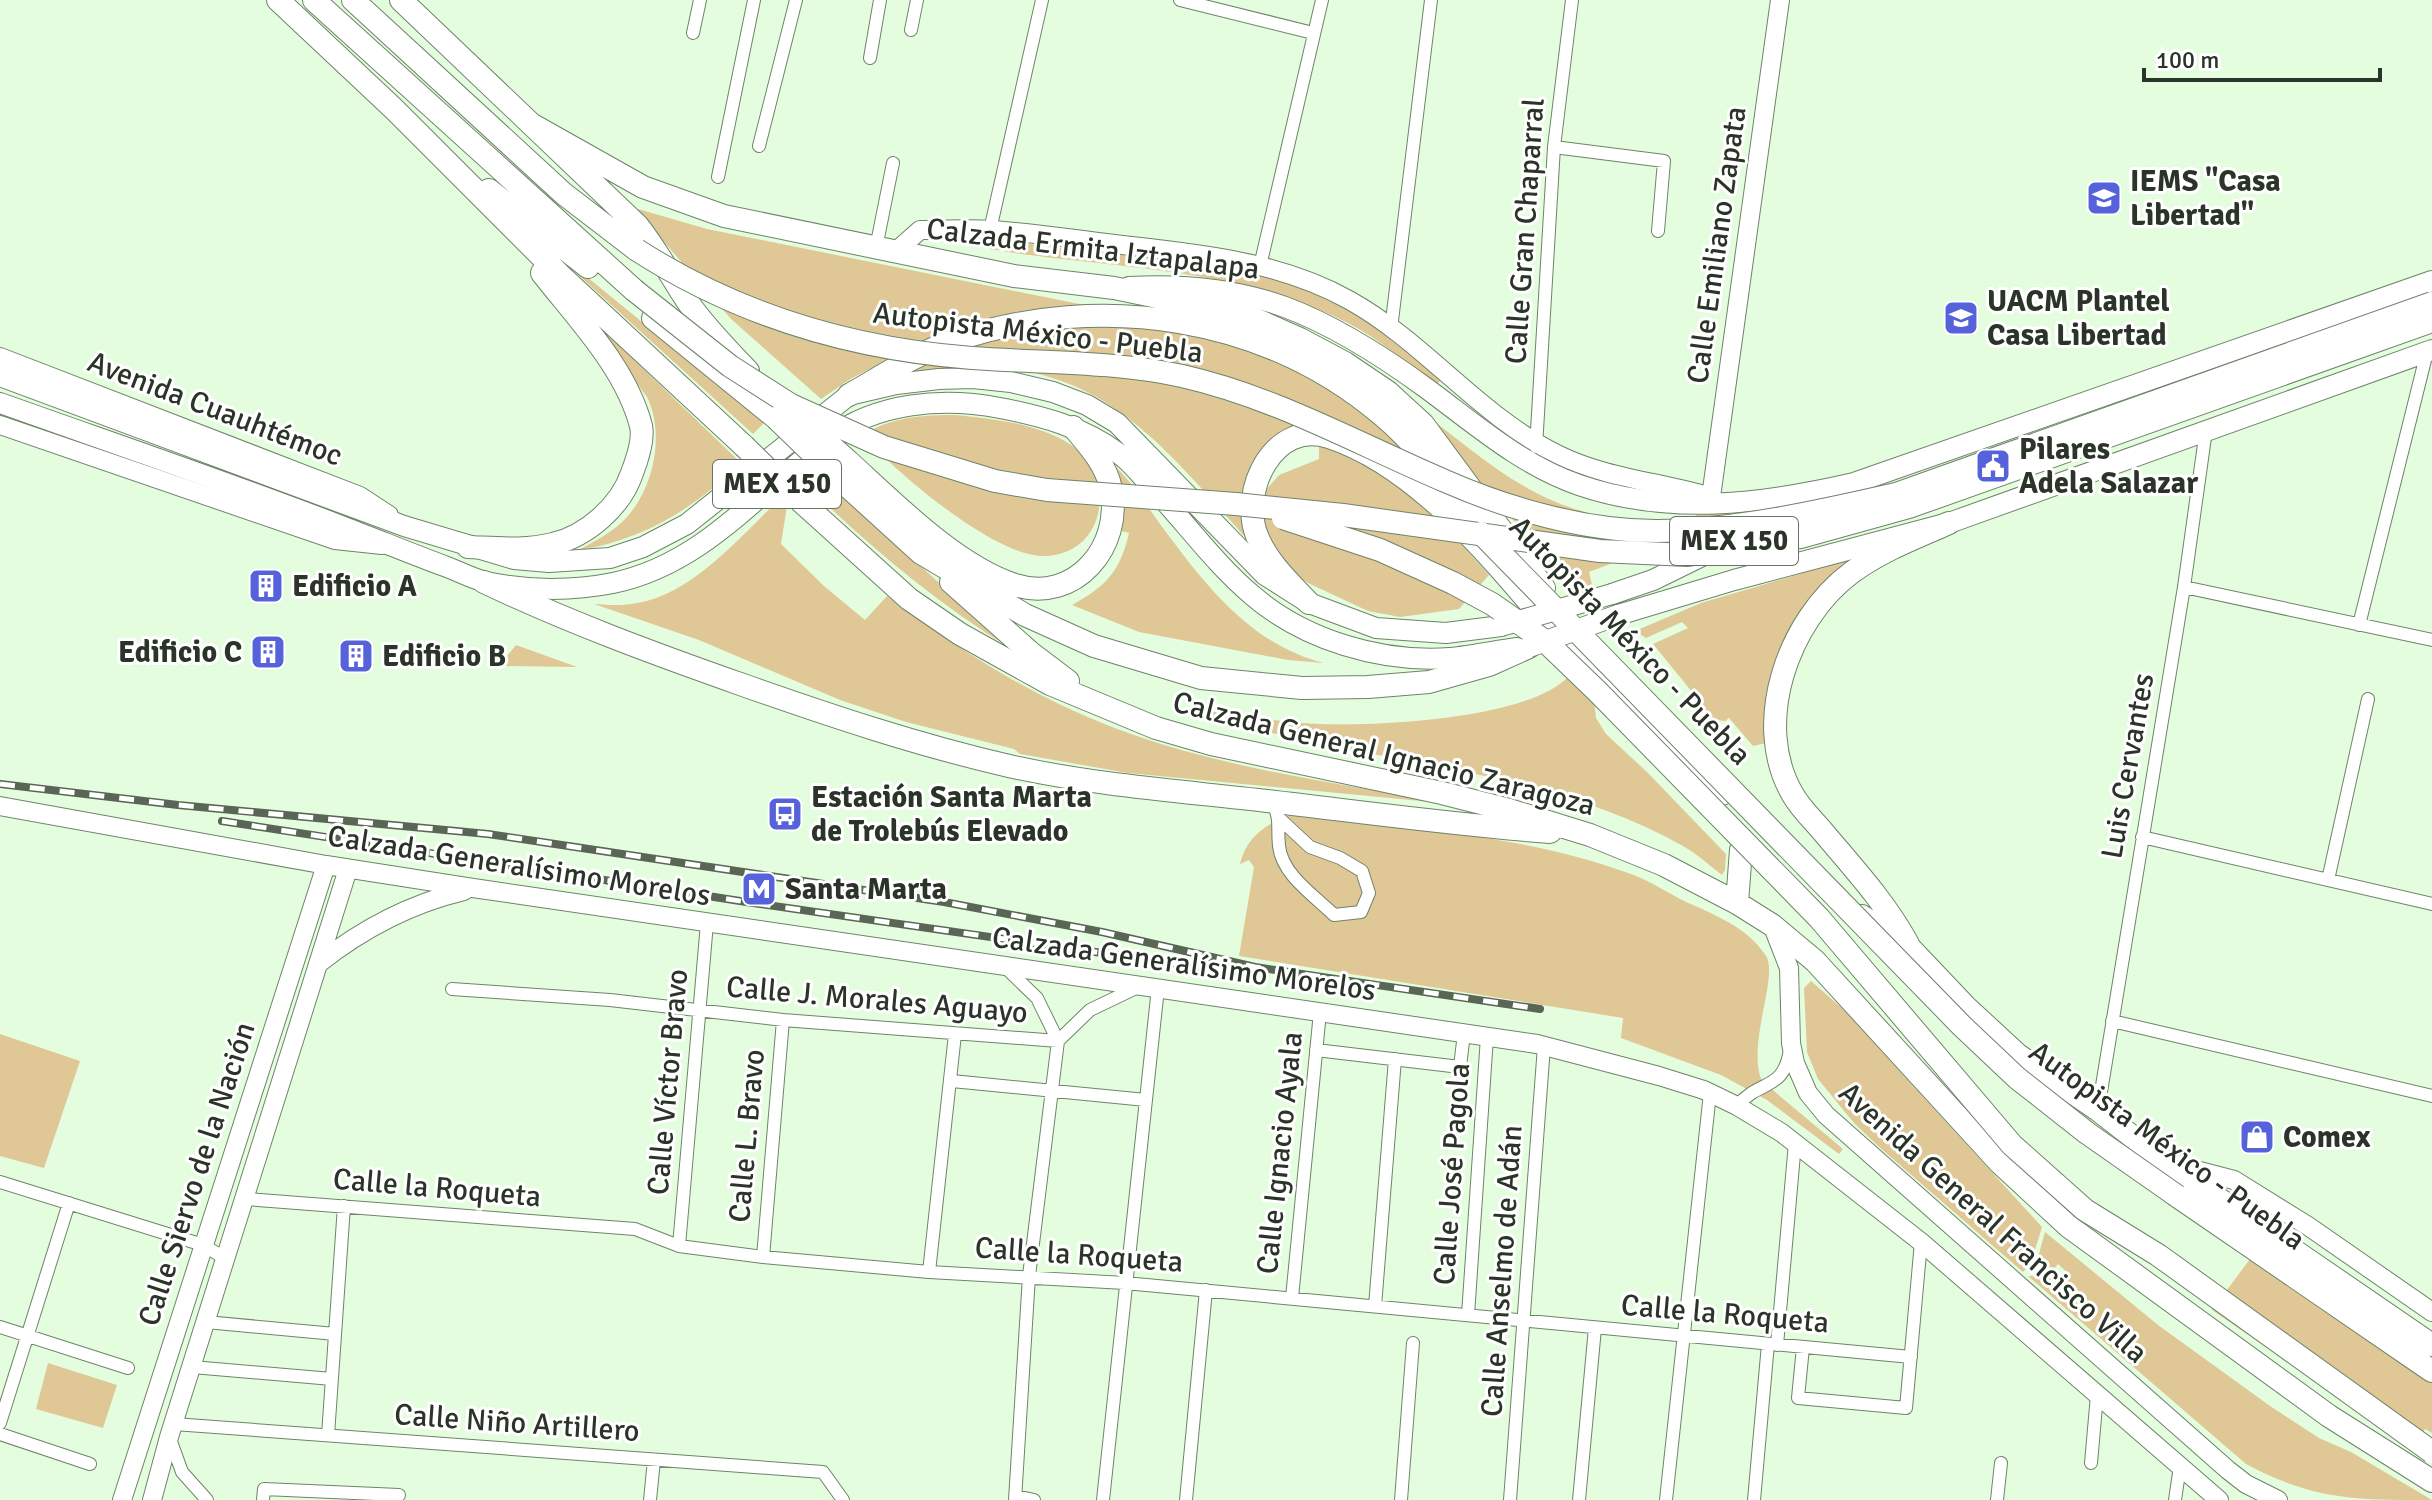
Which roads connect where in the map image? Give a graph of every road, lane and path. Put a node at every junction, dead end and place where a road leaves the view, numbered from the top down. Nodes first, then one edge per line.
1 (278, 0) edge
2 (314, 0) edge
3 (353, 0) edge
4 (401, 0) edge
5 (700, 0) edge
6 (754, 0) edge
7 (796, 0) edge
8 (880, 0) edge
9 (917, 0) edge
10 (1042, 0) edge
11 (1180, 0) edge
12 (1322, 0) edge
13 (1431, 0) edge
14 (1572, 0) edge
15 (1780, 0) edge
16 (911, 30) dead end
17 (693, 33) dead end
18 (1313, 33) junction
19 (870, 58) dead end
20 (531, 124) junction
21 (759, 146) dead end
22 (1554, 147) junction
23 (445, 160) junction
24 (893, 163) dead end
25 (718, 177) dead end
26 (492, 209) junction
27 (990, 230) junction
28 (1658, 231) dead end
29 (885, 250) junction
30 (1260, 266) junction
31 (2432, 281) edge
32 (1114, 288) junction
33 (2432, 303) edge
34 (2432, 321) edge
35 (1391, 329) junction
36 (2430, 351) edge
37 (0, 357) edge
38 (0, 376) edge
39 (1466, 391) junction
40 (849, 395) junction
41 (0, 403) edge
42 (1453, 409) junction
43 (786, 411) junction
44 (0, 425) edge
45 (1073, 427) junction
46 (2206, 430) junction
47 (1343, 436) junction
48 (1536, 442) junction
49 (1918, 459) junction
50 (1535, 466) junction
51 (842, 468) junction
52 (1854, 483) junction
53 (1711, 501) junction
54 (1236, 504) junction
55 (1949, 523) junction
56 (404, 526) junction
57 (1924, 530) junction
58 (395, 547) junction
59 (468, 547) junction
60 (921, 553) junction
61 (484, 582) junction
62 (2184, 587) junction
63 (1309, 603) junction
64 (2359, 625) junction
65 (2432, 640) edge
66 (1537, 644) junction
67 (2368, 699) dead end
68 (1105, 707) junction
69 (0, 806) edge
70 (1276, 810) junction
71 (1590, 835) junction
72 (2142, 837) junction
73 (1741, 850) junction
74 (326, 865) junction
75 (348, 869) junction
76 (2328, 880) junction
77 (473, 888) junction
78 (1737, 903) junction
79 (2432, 904) edge
80 (1856, 911) junction
81 (707, 923) junction
82 (1772, 925) junction
83 (1911, 949) junction
84 (318, 964) junction
85 (1003, 966) junction
86 (1150, 987) junction
87 (452, 989) dead end
88 (701, 1010) junction
89 (1320, 1012) junction
90 (783, 1020) junction
91 (2112, 1021) junction
92 (1464, 1033) junction
93 (955, 1034) junction
94 (1883, 1036) junction
95 (1487, 1037) junction
96 (1058, 1041) junction
97 (1791, 1043) junction
98 (1544, 1046) junction
99 (1316, 1050) junction
100 (1395, 1059) junction
101 (952, 1081) junction
102 (1052, 1089) junction
103 (1710, 1093) junction
104 (2432, 1096) edge
105 (1146, 1100) junction
106 (1737, 1106) junction
107 (2098, 1110) junction
108 (1795, 1143) junction
109 (2165, 1162) junction
110 (0, 1182) edge
111 (246, 1199) junction
112 (69, 1203) junction
113 (344, 1206) junction
114 (1921, 1242) junction
115 (203, 1245) junction
116 (679, 1246) junction
117 (763, 1257) junction
118 (226, 1259) junction
119 (929, 1272) junction
120 (1029, 1276) junction
121 (1125, 1283) junction
122 (1206, 1290) junction
123 (1292, 1298) junction
124 (1375, 1306) junction
125 (2432, 1312) edge
126 (1468, 1315) junction
127 (1525, 1321) junction
128 (206, 1322) junction
129 (0, 1327) edge
130 (1595, 1328) junction
131 (335, 1334) junction
132 (27, 1336) junction
133 (1686, 1336) junction
134 (1413, 1343) dead end
135 (1772, 1344) junction
136 (2432, 1345) edge
137 (1803, 1347) junction
138 (1911, 1357) junction
139 (192, 1367) junction
140 (128, 1368) dead end
141 (2432, 1371) edge
142 (332, 1379) junction
143 (2097, 1395) junction
144 (0, 1423) edge
145 (172, 1430) junction
146 (0, 1434) edge
147 (328, 1435) junction
148 (2432, 1452) edge
149 (654, 1460) junction
150 (2001, 1463) dead end
151 (2091, 1463) dead end
152 (90, 1464) dead end
153 (2180, 1466) junction
154 (2432, 1481) edge
155 (399, 1495) dead end
156 (338, 1496) edge
157 (1015, 1498) edge
158 (122, 1500) edge
159 (152, 1500) edge
160 (207, 1500) edge
161 (263, 1500) edge
162 (650, 1500) edge
163 (843, 1500) edge
164 (1034, 1500) edge
165 (1103, 1500) edge
166 (1186, 1500) edge
167 (1401, 1500) edge
168 (1510, 1500) edge
169 (1579, 1500) edge
170 (1666, 1500) edge
171 (1754, 1500) edge
172 (1997, 1500) edge
173 (2175, 1500) edge
174 (2219, 1500) edge
175 (2278, 1500) edge

1 - 23 highway
2 - 43 highway, bridge
3 - 47 highway, Autopista México - Puebla, bridge
4 - 20 highway
5 - 17 street
6 - 25 street
7 - 21 street
8 - 19 street
9 - 16 street
10 - 27 street
11 - 18 street
12 - 18 street
13 - 35 street
14 - 22 street, Calle Gran Chaparral
15 - 53 street, Calle Emiliano Zapata
18 - 30 street
20 - 29 highway, Calzada Ermita Iztapalapa
20 - 43 highway
22 - 28 street
22 - 48 street, Calle Gran Chaparral
23 - 26 highway, Calzada General Ignacio Zaragoza
23 - 43 highway
24 - 29 street
26 - 59 highway
26 - 68 highway, Calzada General Ignacio Zaragoza, bridge
27 - 29 street, Calzada Ermita Iztapalapa
27 - 30 street, Calzada Ermita Iztapalapa
29 - 32 highway, Calzada Ermita Iztapalapa
30 - 35 street, Calzada Ermita Iztapalapa
31 - 49 main road, Calzada Ermita Iztapalapa
32 - 42 main road, Calzada Ermita Iztapalapa
32 - 80 highway
33 - 47 highway, bridge
34 - 54 highway, bridge
35 - 39 street, Calzada Ermita Iztapalapa
36 - 46 main road
36 - 64 street
37 - 56 street, Avenida Cuauhtémoc
38 - 56 main road, Avenida Cuauhtémoc / MEX 150
39 - 42 street
39 - 48 street, Calzada Ermita Iztapalapa
40 - 59 main road, Avenida Cuauhtémoc / MEX 150
40 - 63 main road, Avenida Cuauhtémoc / MEX 150
40 - 80 highway
41 - 58 main road, MEX 150
42 - 50 main road, Calzada Ermita Iztapalapa
43 - 51 highway, bridge
43 - 54 highway, bridge
44 - 58 street
45 - 51 highway
45 - 61 main road, MEX 150
45 - 66 main road, MEX 150
46 - 55 main road
46 - 62 street, Luis Cervantes
47 - 141 highway, Autopista México - Puebla, bridge
48 - 50 street, Calle Gran Chaparral
48 - 53 street, Calzada Ermita Iztapalapa
49 - 52 main road, Calzada Ermita Iztapalapa
49 - 57 main road
50 - 53 main road, Calzada Ermita Iztapalapa
51 - 60 highway
52 - 53 main road, Calzada Ermita Iztapalapa
52 - 63 main road, Avenida Cuauhtémoc / MEX 150, bridge
54 - 66 highway, Autopista México - Puebla, bridge
55 - 57 main road
55 - 83 highway
56 - 59 main road, Avenida Cuauhtémoc / MEX 150
57 - 66 main road, bridge
58 - 61 main road, MEX 150
60 - 66 highway
60 - 68 highway
61 - 70 highway
62 - 64 street
62 - 72 street, Luis Cervantes
63 - 73 highway
64 - 65 street
66 - 148 highway, Autopista México - Puebla, bridge
67 - 76 street
68 - 71 highway, Calzada General Ignacio Zaragoza
69 - 74 street, Calzada Generalísimo Morelos
70 - 70 street
70 - 71 highway
71 - 78 highway, Calzada General Ignacio Zaragoza
72 - 76 street
72 - 91 street, Luis Cervantes
73 - 78 highway
73 - 94 highway
74 - 75 street, Calzada Generalísimo Morelos
74 - 115 street, Calle Siervo de la Nación
75 - 77 street, Calzada Generalísimo Morelos
75 - 84 street, Calle Siervo de la Nación
76 - 79 street
77 - 81 street, Calzada Generalísimo Morelos
77 - 84 street
78 - 82 highway, Calzada General Ignacio Zaragoza
80 - 83 highway
81 - 85 street, Calzada Generalísimo Morelos
81 - 88 street, Calle Víctor Bravo
82 - 94 highway, Calzada General Ignacio Zaragoza
82 - 97 street, Avenida General Francisco Villa
83 - 107 highway
84 - 111 street, Calle Siervo de la Nación
85 - 86 street, Calzada Generalísimo Morelos
85 - 96 street
86 - 89 street, Calzada Generalísimo Morelos
86 - 96 street
86 - 105 street
87 - 88 street, Calle J. Morales Aguayo
88 - 90 street, Calle J. Morales Aguayo
88 - 116 street, Calle Víctor Bravo
89 - 92 street, Calzada Generalísimo Morelos
89 - 99 street, Calle Ignacio Ayala
90 - 93 street, Calle J. Morales Aguayo
90 - 117 street, Calle L. Bravo
91 - 104 street
91 - 107 street, Luis Cervantes
92 - 95 street, Calzada Generalísimo Morelos
92 - 100 street
93 - 96 street, Calle J. Morales Aguayo
93 - 101 street
94 - 154 highway, Calzada General Ignacio Zaragoza
95 - 98 street, Calzada Generalísimo Morelos
95 - 126 street, Calle José Pagola
96 - 102 street
97 - 106 street
97 - 175 street, Avenida General Francisco Villa
98 - 103 street, Calzada Generalísimo Morelos
98 - 127 street, Calle Anselmo de Adán
99 - 100 street
99 - 123 street, Calle Ignacio Ayala
100 - 124 street
101 - 102 street
101 - 119 street
102 - 105 street
102 - 120 street
103 - 106 street, Calzada Generalísimo Morelos
103 - 133 street
105 - 121 street
106 - 108 street, Calzada Generalísimo Morelos
107 - 109 highway
108 - 114 street, Calzada Generalísimo Morelos
108 - 135 street
109 - 125 street
109 - 136 highway
110 - 112 street
111 - 113 street, Calle la Roqueta
111 - 118 street, Calle Siervo de la Nación
112 - 115 street
112 - 132 street
113 - 116 street, Calle la Roqueta
113 - 131 street
114 - 138 street
114 - 143 street, Calzada Generalísimo Morelos
115 - 118 street
115 - 158 street, Calle Siervo de la Nación
116 - 117 street, Calle la Roqueta
117 - 119 street, Calle la Roqueta
118 - 128 street, Calle Siervo de la Nación
119 - 120 street, Calle la Roqueta
120 - 121 street, Calle la Roqueta
120 - 157 street
121 - 122 street, Calle la Roqueta
121 - 165 street
122 - 123 street, Calle la Roqueta
122 - 166 street
123 - 124 street, Calle la Roqueta
124 - 126 street, Calle la Roqueta
126 - 127 street, Calle la Roqueta
127 - 130 street, Calle la Roqueta
127 - 168 street, Calle Anselmo de Adán
128 - 131 street
128 - 139 street, Calle Siervo de la Nación
129 - 132 street
130 - 133 street, Calle la Roqueta
130 - 169 street
131 - 142 street
132 - 140 street
132 - 144 street
133 - 135 street, Calle la Roqueta
133 - 170 street
134 - 167 street
135 - 137 street, Calle la Roqueta
135 - 171 street
137 - 138 street, Calle la Roqueta
137 - 138 street
139 - 142 street
139 - 145 street, Calle Siervo de la Nación
142 - 147 street
143 - 151 street
143 - 153 street, Calzada Generalísimo Morelos
145 - 147 street, Calle Niño Artillero
145 - 159 street, Calle Siervo de la Nación
145 - 160 street
146 - 152 street
147 - 149 street, Calle Niño Artillero
149 - 162 street
149 - 163 street, Calle Niño Artillero
150 - 172 street
153 - 173 street
153 - 174 street, Calzada Generalísimo Morelos
155 - 156 street
156 - 161 street
157 - 164 street

